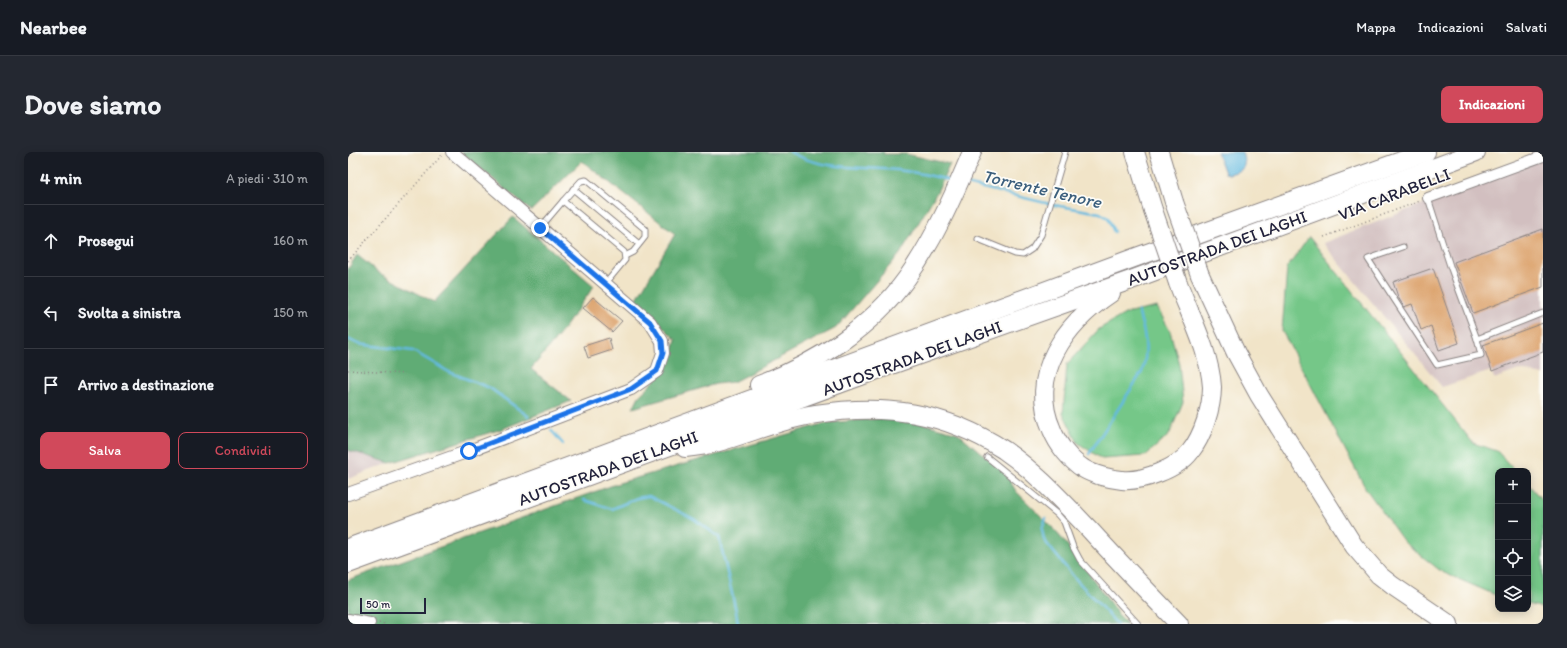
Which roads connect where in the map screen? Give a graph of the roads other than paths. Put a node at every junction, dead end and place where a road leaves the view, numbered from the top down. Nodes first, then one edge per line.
1 (452, 152) edge
2 (1065, 152) edge
3 (1135, 152) edge
4 (1159, 152) edge
5 (1426, 152) edge
6 (1476, 152) edge
7 (971, 154) edge
8 (1543, 156) edge
9 (573, 189) junction
10 (1428, 198) joint
11 (563, 200) junction
12 (540, 228) junction
13 (978, 240) dead end
14 (639, 244) junction
15 (1404, 246) dead end
16 (625, 256) junction
17 (1131, 280) junction
18 (605, 284) junction
19 (1543, 313) edge
20 (1477, 338) junction
21 (641, 448) junction
22 (987, 457) dead end
23 (348, 494) edge
24 (348, 548) edge
25 (348, 564) edge
26 (348, 619) edge
27 (370, 623) edge
28 (1138, 624) edge
29 (1179, 624) edge
30 (1449, 624) edge

1 - 12 street
2 - 13 lane
3 - 17 highway, bridge
4 - 30 highway, bridge
5 - 21 highway, AUTOSTRADA DEI LAGHI
6 - 17 highway, AUTOSTRADA DEI LAGHI
7 - 21 highway
8 - 10 street, VIA CARABELLI
9 - 11 lane
9 - 14 lane
9 - 14 lane
10 - 20 lane
11 - 12 lane
11 - 16 lane
12 - 18 street
14 - 16 lane
15 - 20 lane
16 - 18 lane
17 - 21 highway, AUTOSTRADA DEI LAGHI
18 - 23 street
19 - 20 lane
21 - 24 highway, AUTOSTRADA DEI LAGHI
21 - 25 highway, AUTOSTRADA DEI LAGHI
21 - 29 highway
22 - 28 lane
26 - 27 street

